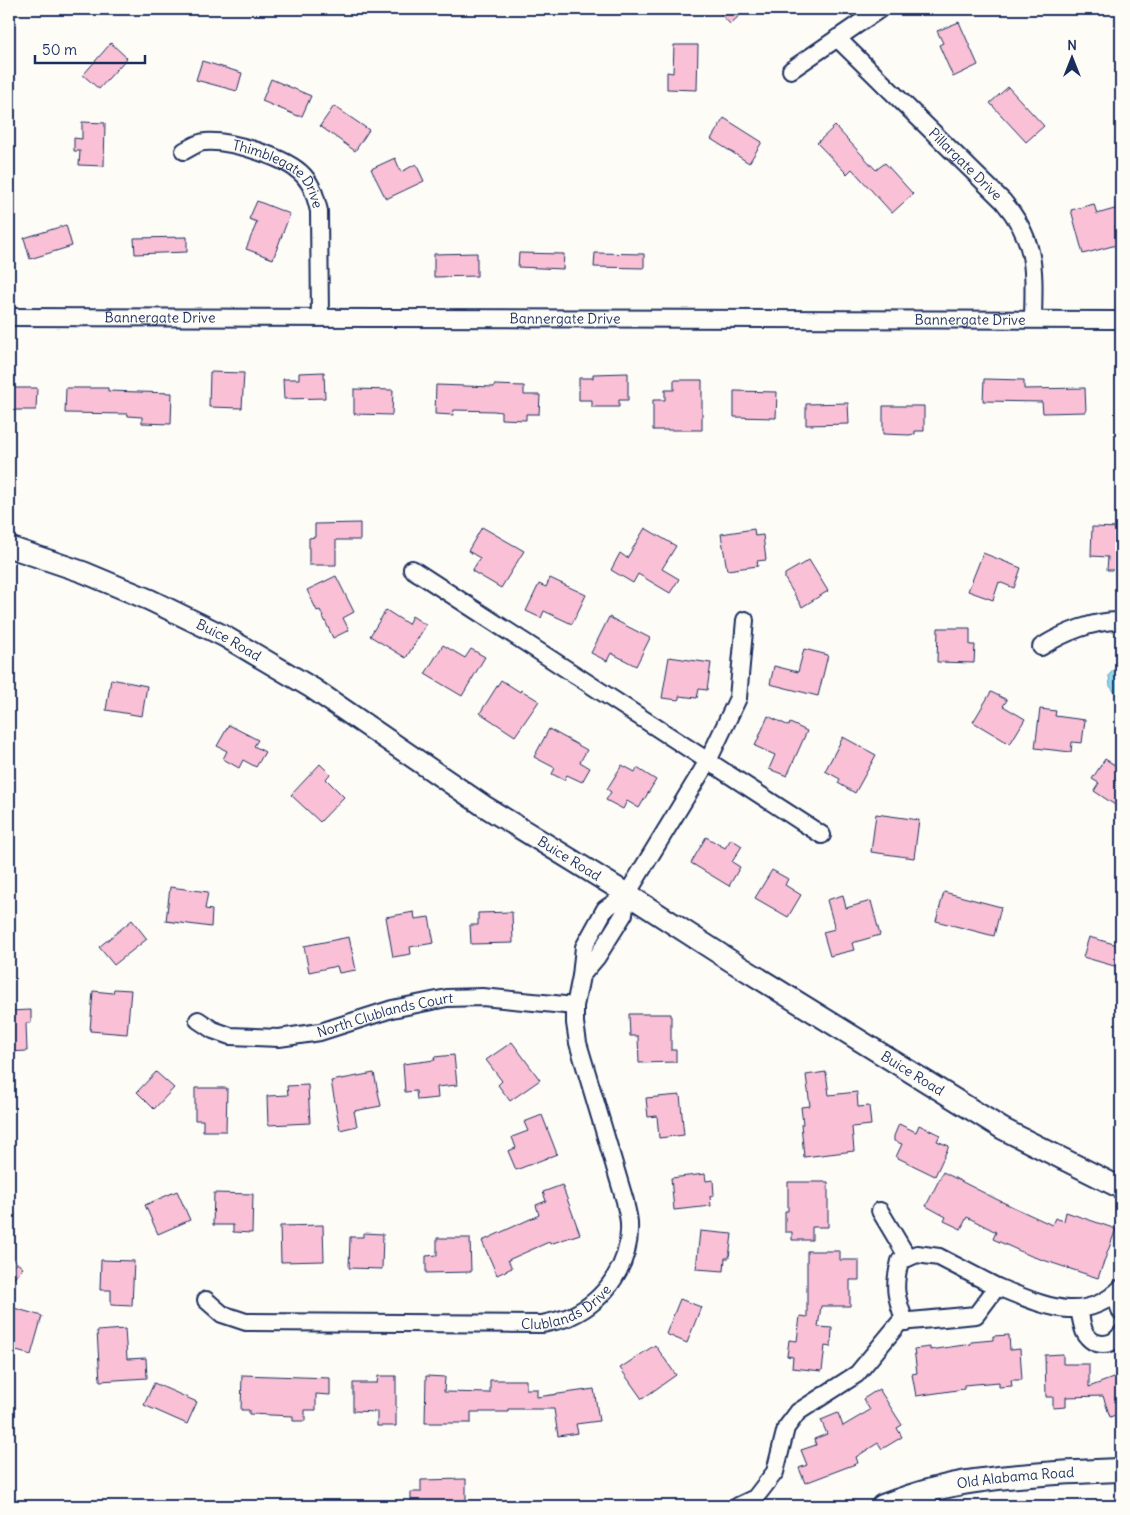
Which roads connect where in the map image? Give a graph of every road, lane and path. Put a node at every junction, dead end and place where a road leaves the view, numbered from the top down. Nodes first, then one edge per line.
1 (880, 9) edge
2 (837, 38) junction
3 (791, 70) dead end
4 (184, 151) dead end
5 (9, 317) edge
6 (320, 318) junction
7 (1033, 320) junction
8 (1121, 320) edge
9 (9, 547) edge
10 (412, 569) dead end
11 (745, 620) dead end
12 (1121, 621) edge
13 (1041, 647) dead end
14 (708, 761) junction
15 (822, 835) dead end
16 (627, 894) junction
17 (575, 1006) junction
18 (198, 1020) dead end
19 (1121, 1188) edge
20 (880, 1211) dead end
21 (908, 1258) junction
22 (997, 1286) junction
23 (1118, 1291) edge
24 (206, 1300) dead end
25 (1079, 1310) junction
26 (1121, 1312) edge
27 (905, 1322) junction
28 (1121, 1334) edge
29 (1121, 1470) edge
30 (738, 1506) edge
31 (882, 1506) edge

1 - 2 street
2 - 3 street
2 - 7 street, Pillargate Drive
4 - 6 street, Thimblegate Drive
5 - 6 street, Bannergate Drive
6 - 7 street, Bannergate Drive
7 - 8 street, Bannergate Drive
9 - 16 street, Buice Road
10 - 14 street
11 - 14 street, Clublands Drive
12 - 13 street
14 - 15 street
14 - 16 street, Clublands Drive
16 - 17 street, Clublands Drive
16 - 19 street, Buice Road
17 - 18 street, North Clublands Court
17 - 24 street, Clublands Drive
20 - 21 street
21 - 22 street
21 - 27 street
22 - 25 street
22 - 27 street
23 - 25 street
23 - 26 street
25 - 28 street
27 - 30 street
29 - 31 main road, Old Alabama Road

